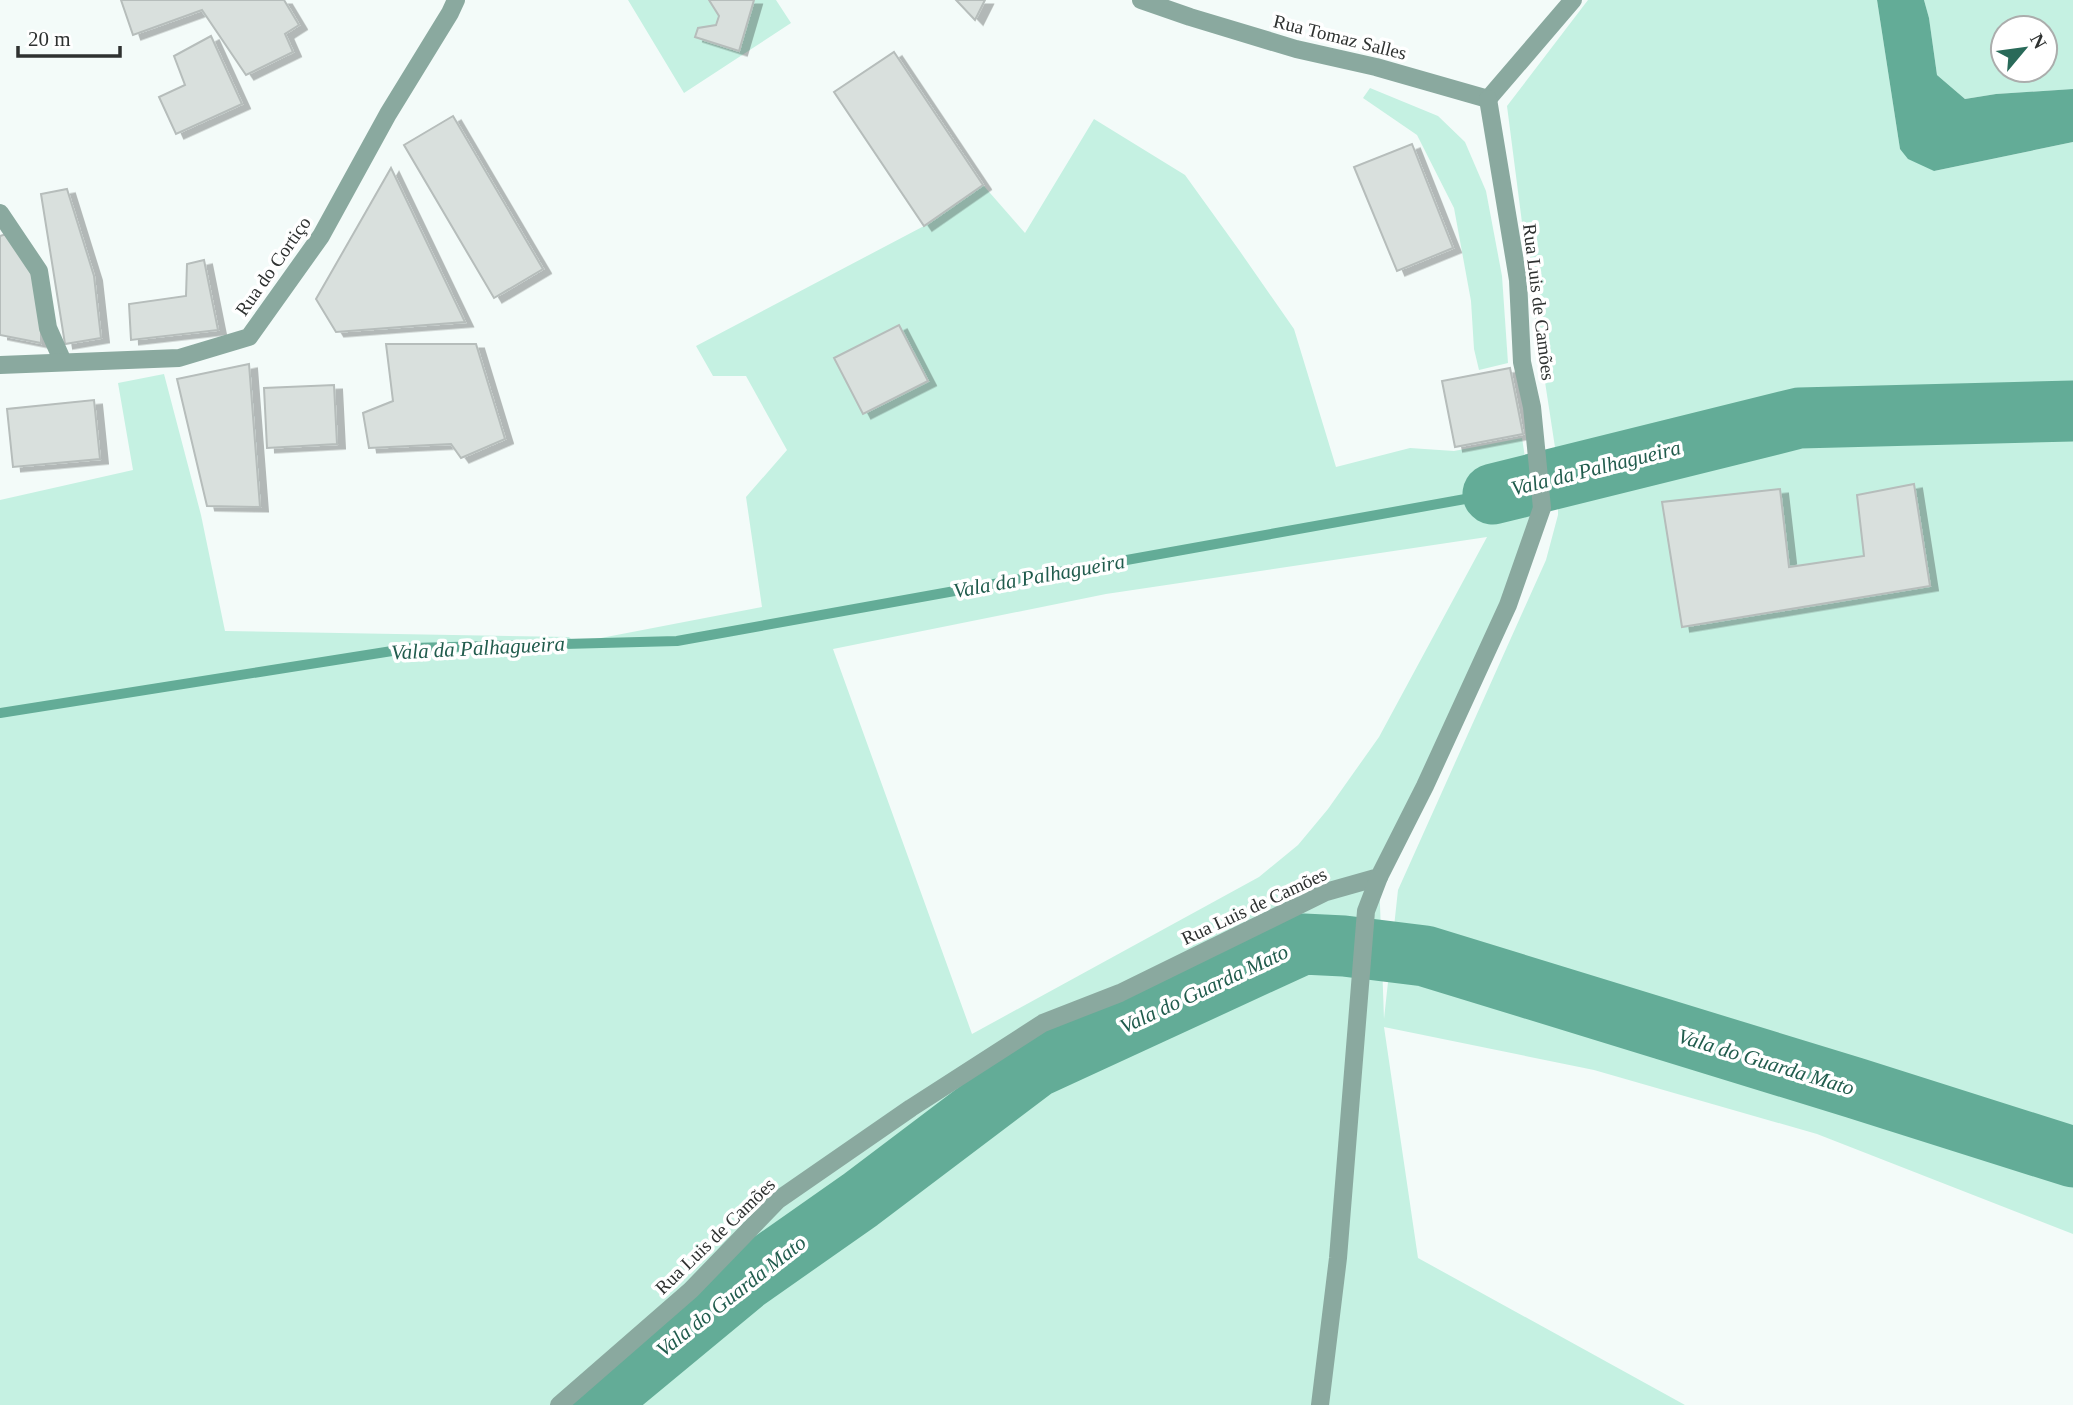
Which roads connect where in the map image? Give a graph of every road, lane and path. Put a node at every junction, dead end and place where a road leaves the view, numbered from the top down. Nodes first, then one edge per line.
1 (456, 0) edge
2 (1142, 0) edge
3 (1573, 0) edge
4 (1488, 99) junction
5 (0, 213) edge
6 (63, 362) junction
7 (0, 365) edge
8 (1379, 877) junction
9 (559, 1405) edge
10 (1320, 1405) edge

1 - 6 street, Rua do Cortiço
2 - 4 street, Rua Tomaz Salles
3 - 4 street
4 - 8 street, Rua Luis de Camões
5 - 6 street
6 - 7 street, Rua do Cortiço
8 - 9 street, Rua Luis de Camões
8 - 10 street

